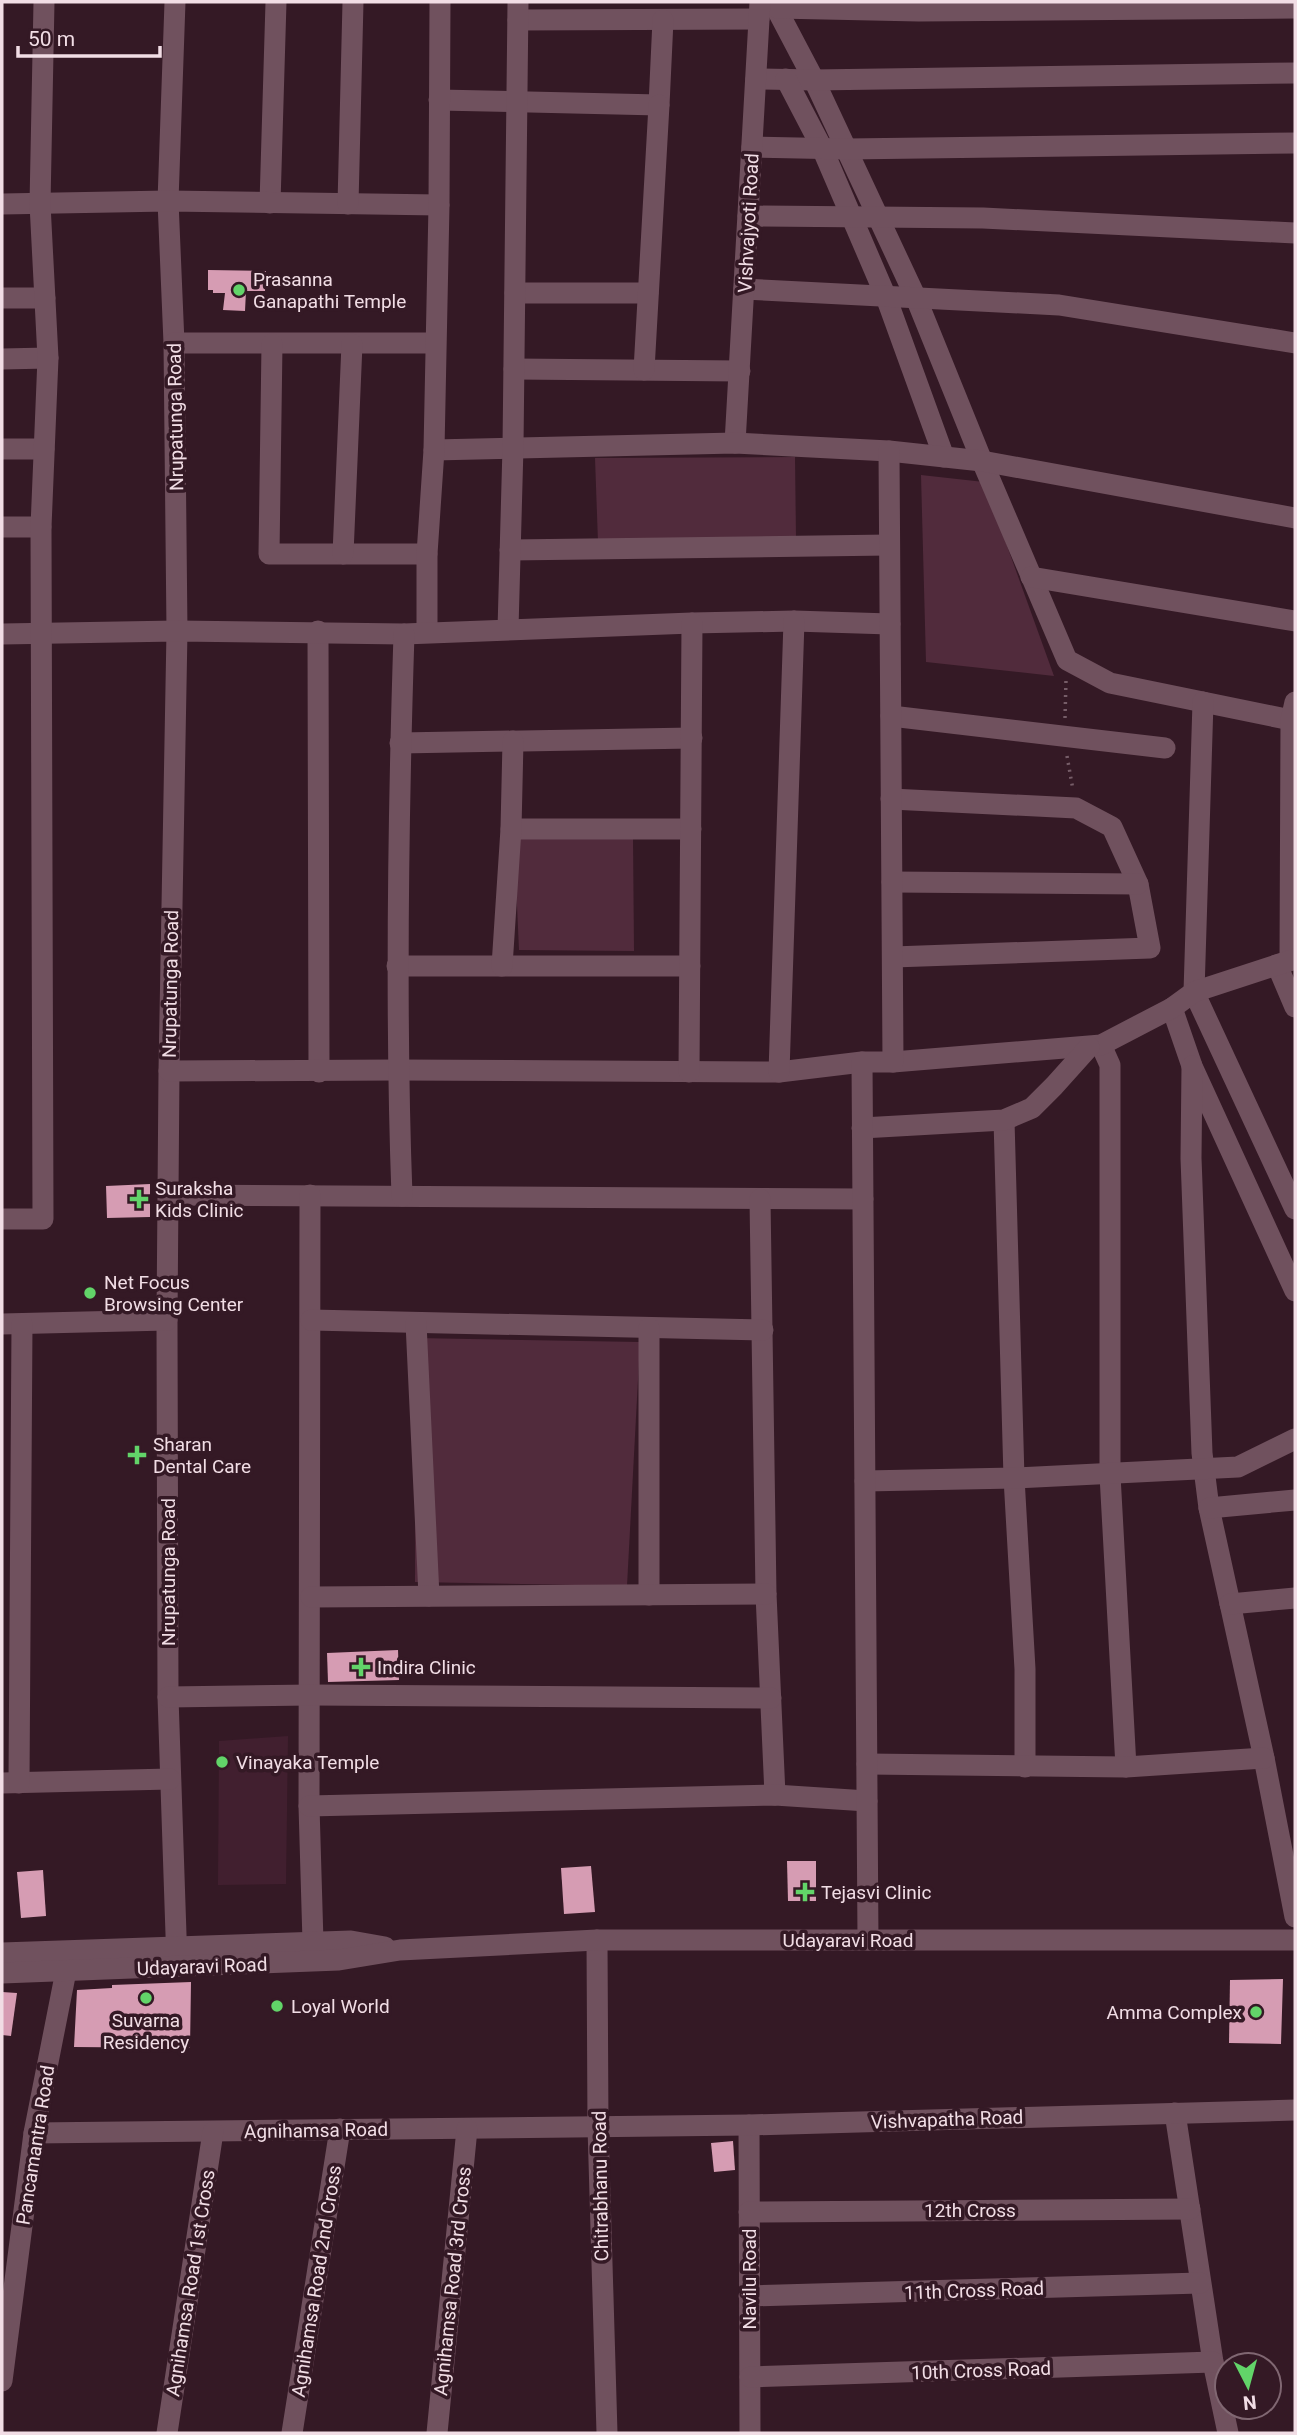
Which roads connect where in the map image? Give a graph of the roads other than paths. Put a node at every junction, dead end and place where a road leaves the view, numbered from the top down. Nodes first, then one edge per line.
1 (44, 2) edge
2 (175, 2) edge
3 (276, 2) edge
4 (353, 2) edge
5 (440, 2) edge
6 (767, 8) edge
7 (1295, 8) edge
8 (518, 11) edge
9 (663, 20) junction
10 (1295, 73) edge
11 (756, 79) junction
12 (786, 79) junction
13 (814, 80) junction
14 (439, 100) junction
15 (517, 102) junction
16 (659, 105) junction
17 (1295, 143) edge
18 (752, 147) junction
19 (821, 148) junction
20 (847, 149) junction
21 (168, 201) junction
22 (270, 203) junction
23 (2, 204) edge
24 (40, 204) junction
25 (348, 204) junction
26 (439, 205) junction
27 (748, 216) junction
28 (851, 217) junction
29 (879, 217) junction
30 (1295, 233) edge
31 (744, 289) junction
32 (515, 293) junction
33 (648, 293) junction
34 (886, 297) junction
35 (2, 298) edge
36 (45, 298) junction
37 (916, 298) junction
38 (174, 343) junction
39 (435, 343) junction
40 (1295, 343) edge
41 (272, 344) junction
42 (352, 344) junction
43 (48, 358) junction
44 (2, 359) edge
45 (514, 369) junction
46 (644, 369) junction
47 (740, 371) junction
48 (735, 443) junction
49 (513, 447) junction
50 (2, 449) edge
51 (44, 449) junction
52 (434, 450) junction
53 (889, 451) junction
54 (944, 457) junction
55 (982, 461) junction
56 (1295, 518) edge
57 (2, 527) edge
58 (41, 527) junction
59 (889, 545) junction
60 (510, 550) junction
61 (343, 554) junction
62 (427, 554) junction
63 (1031, 577) junction
64 (794, 621) junction
65 (1295, 621) edge
66 (692, 623) junction
67 (890, 624) junction
68 (508, 629) junction
69 (177, 631) junction
70 (318, 631) junction
71 (427, 632) junction
72 (41, 633) junction
73 (2, 634) edge
74 (404, 634) junction
75 (1203, 702) junction
76 (1293, 711) edge
77 (891, 716) junction
78 (692, 738) junction
79 (513, 741) junction
80 (400, 743) junction
81 (1166, 748) dead end
82 (891, 799) junction
83 (511, 829) junction
84 (691, 829) junction
85 (892, 882) junction
86 (1138, 884) junction
87 (892, 957) junction
88 (1287, 961) edge
89 (397, 966) junction
90 (502, 966) junction
91 (690, 966) junction
92 (1195, 992) junction
93 (1295, 1007) edge
94 (1172, 1008) junction
95 (1095, 1046) junction
96 (862, 1062) junction
97 (893, 1062) junction
98 (1192, 1066) junction
99 (398, 1070) junction
100 (169, 1071) junction
101 (319, 1072) junction
102 (689, 1072) junction
103 (779, 1072) junction
104 (1004, 1120) junction
105 (863, 1128) junction
106 (169, 1195) junction
107 (310, 1195) junction
108 (402, 1196) junction
109 (761, 1199) junction
110 (863, 1199) junction
111 (1295, 1209) edge
112 (2, 1219) edge
113 (1295, 1291) edge
114 (167, 1320) junction
115 (311, 1320) junction
116 (416, 1323) junction
117 (12, 1324) edge
118 (649, 1328) junction
119 (762, 1330) junction
120 (1295, 1439) edge
121 (1204, 1469) junction
122 (1110, 1475) junction
123 (1014, 1478) junction
124 (865, 1480) junction
125 (1295, 1500) edge
126 (1209, 1508) junction
127 (766, 1594) junction
128 (649, 1595) junction
129 (429, 1596) junction
130 (311, 1597) junction
131 (1295, 1598) edge
132 (1230, 1604) junction
133 (311, 1695) junction
134 (168, 1697) junction
135 (771, 1699) junction
136 (1264, 1758) junction
137 (867, 1764) junction
138 (1025, 1767) junction
139 (1126, 1767) junction
140 (170, 1779) junction
141 (10, 1783) edge
142 (775, 1795) junction
143 (867, 1801) junction
144 (1273, 1805) junction
145 (1295, 1805) edge
146 (309, 1806) junction
147 (1295, 1917) edge
148 (597, 1940) junction
149 (868, 1940) junction
150 (1295, 1940) edge
151 (313, 1942) junction
152 (400, 1950) junction
153 (2, 1953) edge
154 (176, 1957) junction
155 (66, 1961) junction
156 (2, 1973) edge
157 (1295, 2110) edge
158 (1175, 2113) junction
159 (749, 2125) junction
160 (598, 2127) junction
161 (340, 2129) junction
162 (467, 2129) junction
163 (213, 2132) junction
164 (34, 2133) junction
165 (1190, 2209) junction
166 (749, 2212) junction
167 (1200, 2283) junction
168 (749, 2296) junction
169 (1213, 2362) joint
170 (750, 2377) junction
171 (2, 2381) edge
172 (167, 2433) edge
173 (292, 2433) edge
174 (437, 2433) edge
175 (607, 2433) edge
176 (750, 2433) edge

1 - 24 street
2 - 21 street, Nrupatunga Road
3 - 22 street
4 - 25 street
5 - 14 street
6 - 7 street
6 - 9 street
6 - 11 street, Vishvajyoti Road
6 - 13 street
8 - 9 street
8 - 15 street
9 - 16 street
10 - 13 street
11 - 12 street
11 - 18 street, Vishvajyoti Road
12 - 13 street
12 - 19 street
13 - 20 street
14 - 15 street
14 - 26 street
15 - 16 street
15 - 32 street
16 - 33 street
17 - 20 street
18 - 19 street
18 - 27 street, Vishvajyoti Road
19 - 20 street
19 - 28 street
20 - 29 street
21 - 22 street
21 - 24 street
21 - 38 street, Nrupatunga Road
22 - 25 street
23 - 24 street
24 - 36 street
25 - 26 street
26 - 39 street
27 - 28 street
27 - 31 street, Vishvajyoti Road
28 - 29 street
28 - 34 street
29 - 30 street
29 - 37 street
31 - 34 street
31 - 47 street, Vishvajyoti Road
32 - 33 street
32 - 45 street
33 - 46 street
34 - 37 street
34 - 54 street
35 - 36 street
36 - 43 street
37 - 40 street
37 - 55 street
38 - 41 street
38 - 69 street, Nrupatunga Road
39 - 42 street
39 - 52 street
41 - 42 street
41 - 61 street
42 - 61 street
43 - 44 street
43 - 51 street
45 - 46 street
45 - 49 street
46 - 47 street
47 - 48 street, Vishvajyoti Road
48 - 49 street
48 - 53 street
49 - 52 street
49 - 60 street
50 - 51 street
51 - 58 street
52 - 62 street
53 - 54 street
53 - 59 street
54 - 55 street
55 - 56 street
55 - 63 street
57 - 58 street
58 - 72 street
59 - 60 street
59 - 67 street
60 - 68 street
61 - 62 street
62 - 71 street
63 - 65 street
63 - 75 street
64 - 66 street
64 - 67 street
64 - 103 street
66 - 68 street
66 - 78 street
67 - 77 street
68 - 71 street
69 - 70 street
69 - 72 street
69 - 100 street, Nrupatunga Road
70 - 74 street
70 - 101 street
71 - 74 street
72 - 73 street
72 - 112 street
74 - 80 street
75 - 76 street
75 - 92 street
76 - 88 street
77 - 81 street
77 - 82 street
78 - 79 street
78 - 84 street
79 - 80 street
79 - 83 street
80 - 89 street
82 - 85 street
82 - 86 street
83 - 84 street
83 - 90 street
84 - 91 street
85 - 86 street
85 - 87 street
86 - 87 street
87 - 97 street
88 - 92 street
88 - 93 street
89 - 90 street
89 - 99 street
90 - 91 street
91 - 102 street
92 - 94 street
92 - 111 street
94 - 95 street
94 - 98 street
95 - 97 street
95 - 104 street
95 - 122 street
96 - 97 street
96 - 103 street
96 - 105 street
98 - 113 street
98 - 121 street
99 - 101 street
99 - 102 street
99 - 108 street
100 - 101 street
100 - 106 street, Nrupatunga Road
102 - 103 street
104 - 105 street
104 - 123 street
105 - 110 street
106 - 107 street
106 - 114 street, Nrupatunga Road
107 - 108 street
107 - 115 street
108 - 109 street
109 - 110 street
109 - 119 street
110 - 124 street
114 - 117 street
114 - 134 street, Nrupatunga Road
115 - 116 street
115 - 130 street
116 - 118 street
116 - 129 street
117 - 141 street
118 - 119 street
118 - 128 street
119 - 127 street
120 - 121 street
121 - 122 street
121 - 126 street
122 - 123 street
122 - 139 street
123 - 124 street
123 - 138 street
124 - 137 street
125 - 126 street
126 - 132 street
127 - 128 street
127 - 135 street
128 - 129 street
129 - 130 street
130 - 133 street
131 - 132 street
132 - 136 street
133 - 134 street
133 - 135 street
133 - 146 street
134 - 140 street, Nrupatunga Road
135 - 142 street
136 - 139 street
136 - 144 street
137 - 138 street
137 - 143 street
138 - 139 street
140 - 141 street
140 - 154 street, Nrupatunga Road
142 - 143 street
142 - 146 street
143 - 149 street
144 - 145 street
144 - 147 street
146 - 151 street
148 - 149 street, Udayaravi Road
148 - 152 street, Udayaravi Road
148 - 160 street, Chitrabhanu Road
149 - 150 street, Udayaravi Road
151 - 152 street, Udayaravi Road
151 - 154 street, Udayaravi Road
152 - 154 street, Udayaravi Road
153 - 155 street, Udayaravi Road
154 - 155 street, Udayaravi Road
155 - 156 street, Udayaravi Road
155 - 164 street, Pancamantra Road
157 - 158 street, Vishvapatha Road
158 - 159 street, Vishvapatha Road
158 - 165 street
159 - 160 street, Vishvapatha Road
159 - 166 street, Navilu Road
160 - 162 street, Agnihamsa Road
160 - 175 street, Chitrabhanu Road
161 - 162 street, Agnihamsa Road
161 - 163 street, Agnihamsa Road
161 - 173 street, Agnihamsa Road 2nd Cross
162 - 174 street, Agnihamsa Road 3rd Cross
163 - 164 street, Agnihamsa Road
163 - 172 street, Agnihamsa Road 1st Cross
164 - 171 street, Pancamantra Road
165 - 166 street, 12th Cross
165 - 167 street
166 - 168 street, Navilu Road
167 - 168 street, 11th Cross Road
167 - 169 street
168 - 170 street, Navilu Road
169 - 170 street, 10th Cross Road
170 - 176 street, Navilu Road

